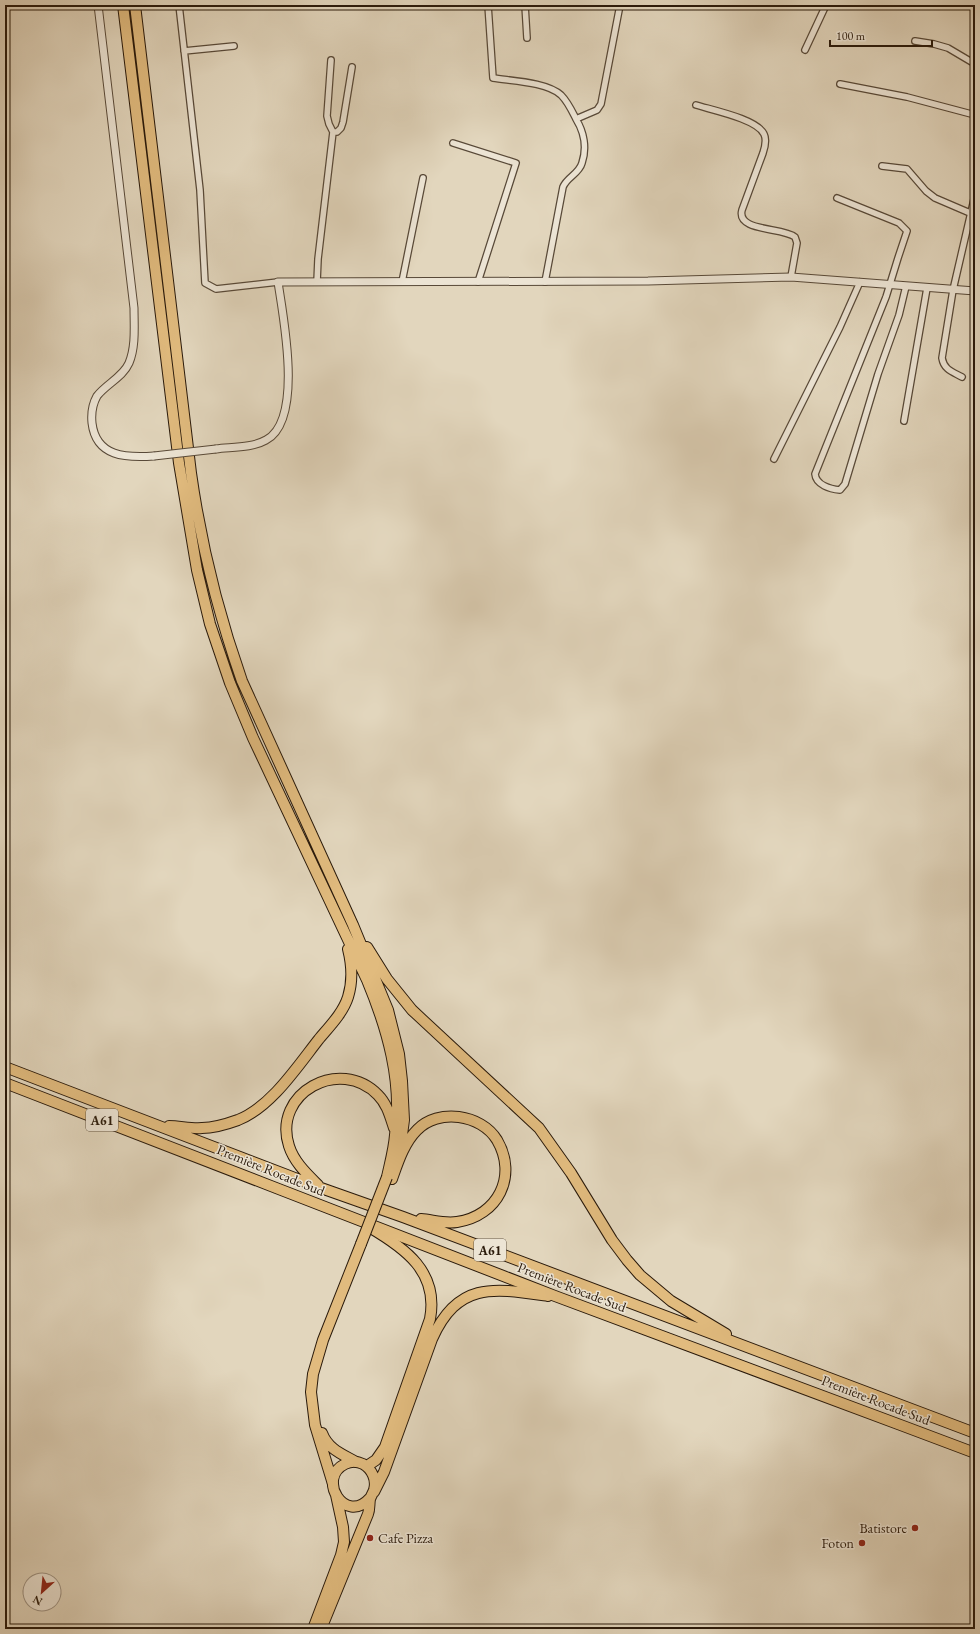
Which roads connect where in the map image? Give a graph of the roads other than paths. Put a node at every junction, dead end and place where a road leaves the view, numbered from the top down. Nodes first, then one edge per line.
1 (98, 5) edge
2 (123, 5) edge
3 (135, 5) edge
4 (179, 5) edge
5 (488, 5) edge
6 (525, 5) edge
7 (620, 5) edge
8 (826, 5) edge
9 (527, 38) dead end
10 (915, 41) dead end
11 (234, 46) dead end
12 (805, 50) dead end
13 (184, 51) junction
14 (330, 60) dead end
15 (975, 64) edge
16 (352, 67) dead end
17 (840, 84) dead end
18 (696, 105) dead end
19 (975, 115) edge
20 (576, 119) junction
21 (334, 132) junction
22 (453, 143) dead end
23 (882, 166) dead end
24 (423, 178) dead end
25 (975, 195) edge
26 (837, 198) dead end
27 (970, 213) junction
28 (791, 277) junction
29 (278, 282) junction
30 (317, 282) junction
31 (402, 282) junction
32 (478, 282) junction
33 (545, 282) junction
34 (860, 282) junction
35 (890, 285) junction
36 (906, 286) junction
37 (927, 288) junction
38 (953, 290) junction
39 (975, 291) edge
40 (962, 377) dead end
41 (904, 421) dead end
42 (774, 460) dead end
43 (353, 925) junction
44 (345, 933) junction
45 (5, 1067) edge
46 (5, 1083) edge
47 (162, 1126) junction
48 (395, 1135) junction
49 (399, 1157) junction
50 (389, 1178) junction
51 (321, 1188) junction
52 (349, 1217) junction
53 (403, 1217) junction
54 (364, 1244) junction
55 (558, 1297) junction
56 (756, 1350) junction
57 (975, 1433) edge
58 (975, 1453) edge
59 (356, 1462) junction
60 (366, 1466) junction
61 (334, 1488) junction
62 (372, 1495) junction
63 (312, 1629) edge
64 (321, 1629) edge

1 - 29 street, bridge
2 - 44 highway
3 - 43 highway
4 - 13 street
5 - 20 street
6 - 9 street
7 - 20 street
8 - 12 street
10 - 15 street
11 - 13 street
13 - 29 street
14 - 21 street
16 - 21 street
17 - 19 street
18 - 28 street
20 - 33 street
21 - 30 street
22 - 32 street
23 - 27 street
24 - 31 street
25 - 27 street
26 - 35 street
27 - 38 street
28 - 33 street
28 - 34 street
29 - 30 street
30 - 31 street
31 - 32 street
32 - 33 street
34 - 35 street
34 - 42 street
35 - 36 street
35 - 36 street
36 - 37 street
37 - 38 street
37 - 41 street
38 - 39 street
38 - 40 street
43 - 49 highway
43 - 56 highway
44 - 47 highway
44 - 48 highway
45 - 47 highway, Première Rocade Sud / A61
46 - 52 highway, Première Rocade Sud / A61
47 - 51 highway, Première Rocade Sud / A61
48 - 50 highway
48 - 51 highway
49 - 50 highway
49 - 53 highway
50 - 54 highway, bridge
51 - 53 highway, Première Rocade Sud / A61
52 - 55 highway, Première Rocade Sud / A61
52 - 60 highway
53 - 56 highway, Première Rocade Sud / A61
54 - 59 highway
54 - 61 highway
55 - 58 highway, Première Rocade Sud / A61
55 - 62 highway
56 - 57 highway, Première Rocade Sud / A61
59 - 60 highway
59 - 61 highway
60 - 62 highway
61 - 62 highway
61 - 63 highway
62 - 64 highway

